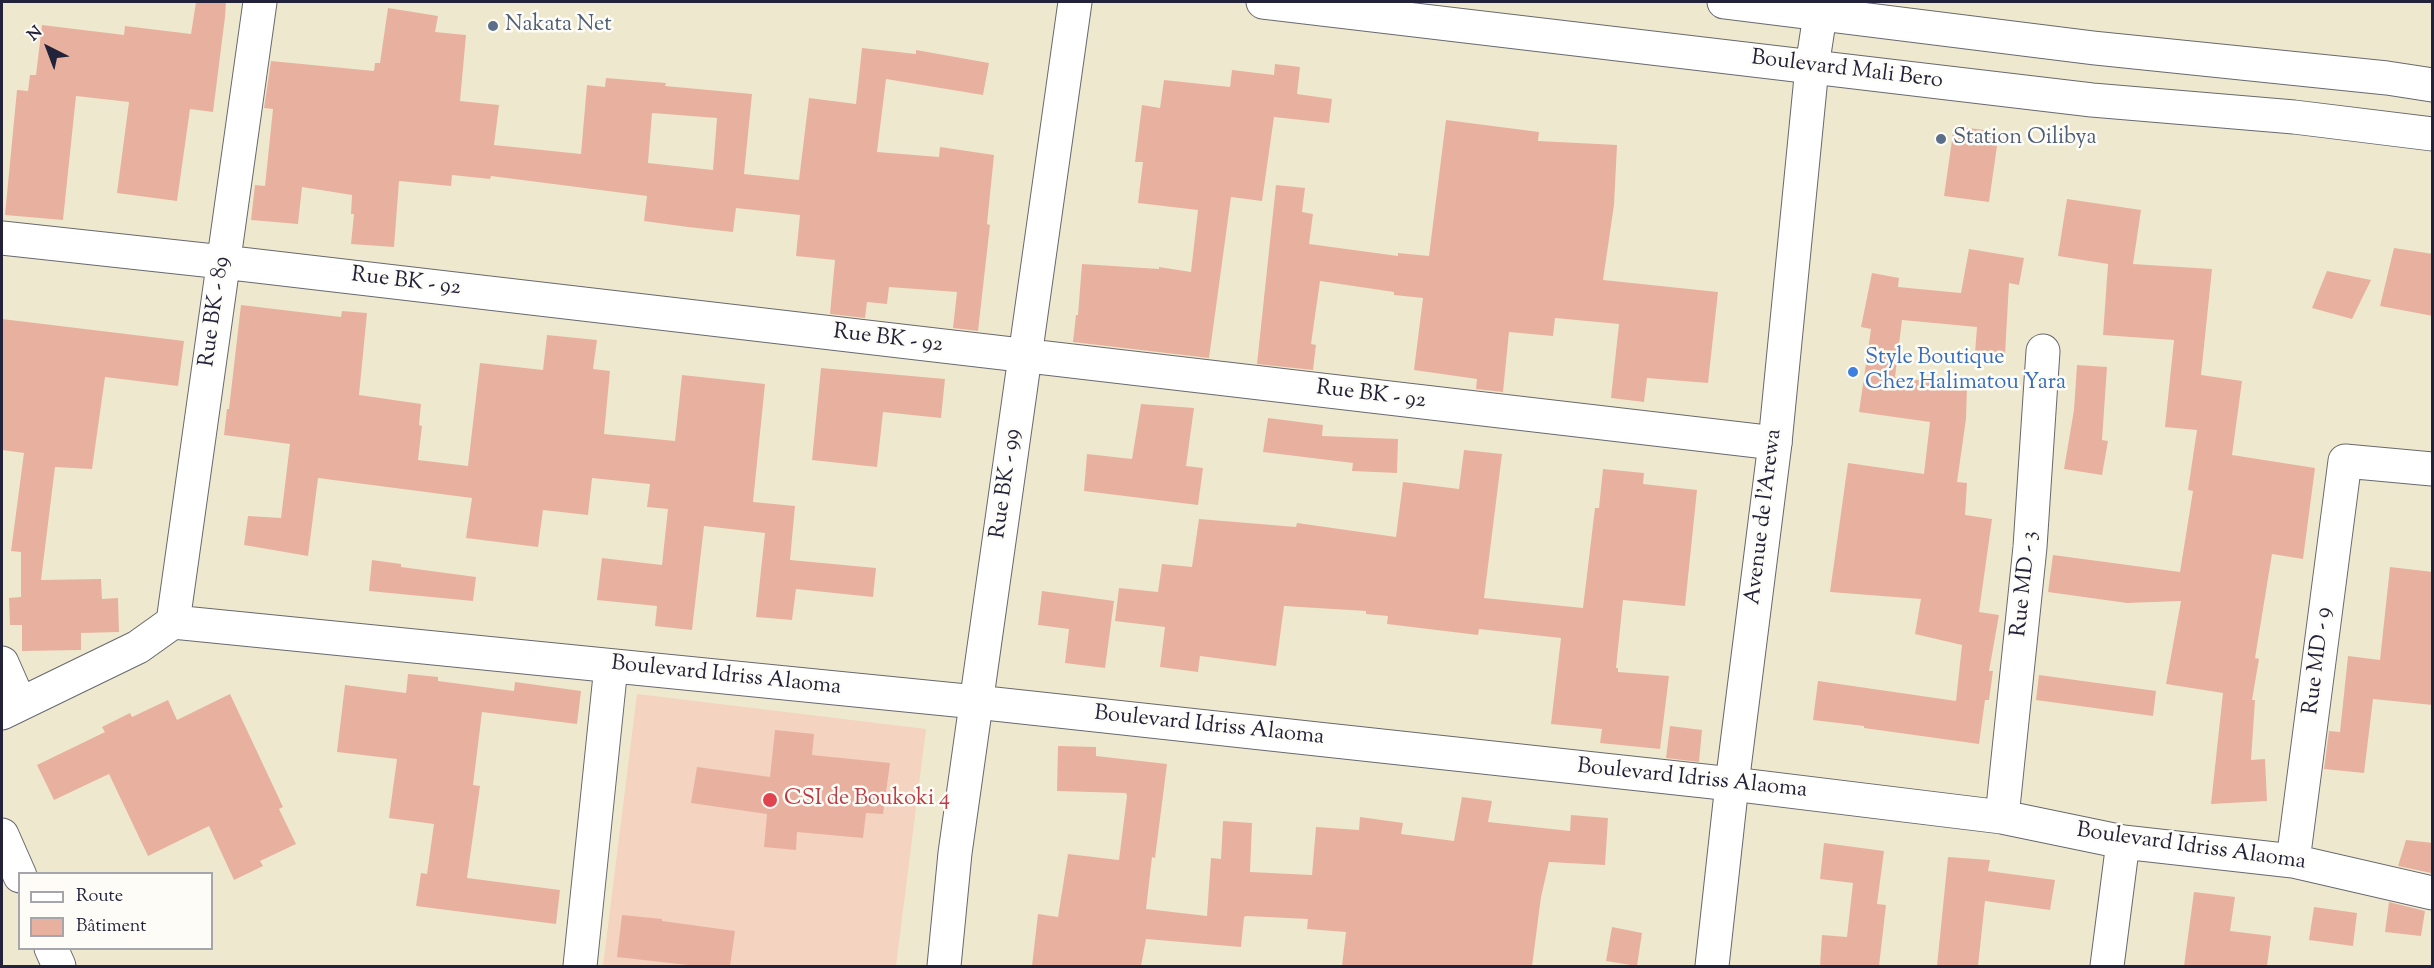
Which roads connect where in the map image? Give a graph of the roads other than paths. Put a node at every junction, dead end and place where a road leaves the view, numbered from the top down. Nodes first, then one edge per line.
1 (260, 2) edge
2 (1075, 2) edge
3 (1263, 2) edge
4 (1724, 2) edge
5 (1821, 8) edge
6 (1812, 67) junction
7 (2433, 85) edge
8 (2433, 134) edge
9 (2, 238) edge
10 (223, 262) junction
11 (2043, 351) dead end
12 (1025, 356) junction
13 (1775, 443) junction
14 (2433, 470) edge
15 (173, 622) junction
16 (2, 663) edge
17 (611, 666) junction
18 (976, 702) junction
19 (11, 708) edge
20 (1732, 784) junction
21 (2002, 817) junction
22 (2, 835) edge
23 (2123, 842) junction
24 (2293, 861) junction
25 (18, 872) edge
26 (2433, 893) edge
27 (52, 950) edge
28 (59, 966) edge
29 (580, 966) edge
30 (944, 966) edge
31 (1712, 966) edge
32 (2107, 966) edge

1 - 10 street, Rue BK - 89
2 - 12 street, Rue BK - 99
3 - 6 street, Boulevard Mali Bero
4 - 5 street
5 - 6 street, Avenue de l'Arewa
5 - 7 street
6 - 8 street, Boulevard Mali Bero
6 - 13 street, Avenue de l'Arewa
9 - 10 street, Rue BK - 92
10 - 12 street, Rue BK - 92
10 - 15 street, Rue BK - 89
11 - 21 street, Rue MD - 3
12 - 13 street, Rue BK - 92
12 - 18 street, Rue BK - 99
13 - 20 street, Avenue de l'Arewa
14 - 24 street, Rue MD - 9
15 - 17 street, Boulevard Idriss Alaoma
15 - 19 street
16 - 19 street
17 - 18 street, Boulevard Idriss Alaoma
17 - 29 street
18 - 20 street, Boulevard Idriss Alaoma
18 - 30 street, Rue BK - 99
20 - 21 street, Boulevard Idriss Alaoma
20 - 31 street, Avenue de l'Arewa
21 - 23 street, Boulevard Idriss Alaoma
22 - 25 street
23 - 24 street, Boulevard Idriss Alaoma
23 - 32 street
24 - 26 street, Boulevard Idriss Alaoma
27 - 28 street

